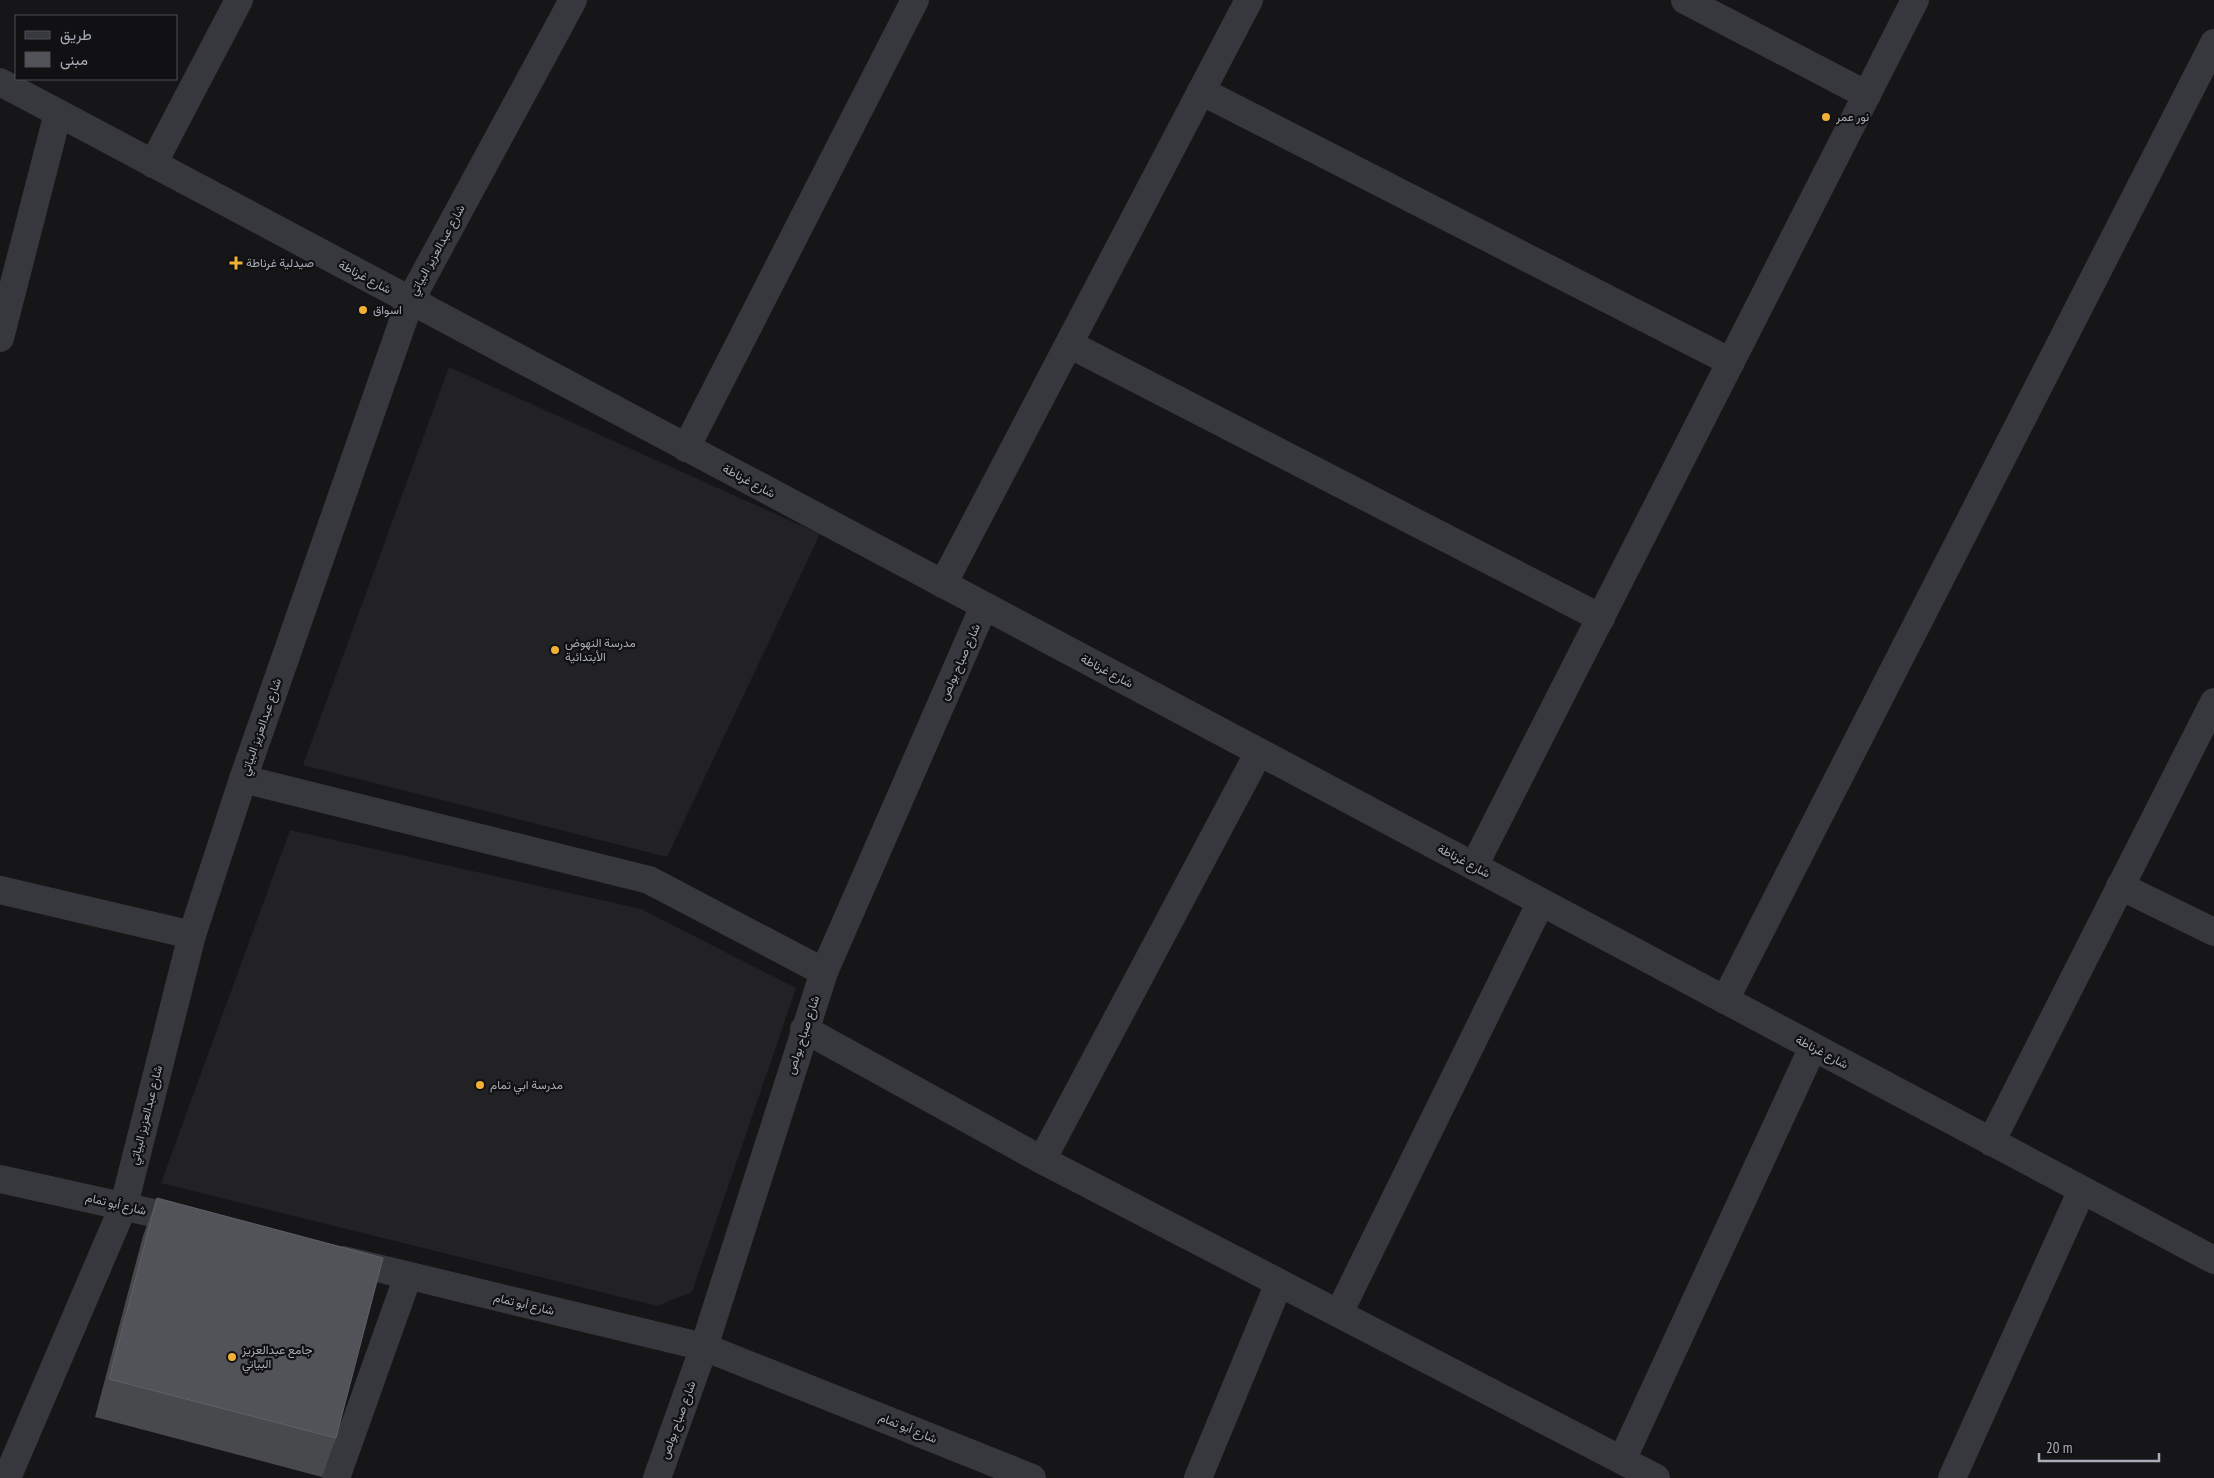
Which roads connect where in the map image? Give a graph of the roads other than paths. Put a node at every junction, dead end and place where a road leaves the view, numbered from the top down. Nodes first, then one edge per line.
1 (239, 0) edge
2 (573, 0) edge
3 (915, 0) edge
4 (1249, 0) edge
5 (1684, 0) edge
6 (1915, 0) edge
7 (2214, 43) edge
8 (0, 82) edge
9 (1201, 91) junction
10 (1867, 95) junction
11 (58, 114) junction
12 (153, 164) junction
13 (410, 301) junction
14 (0, 338) edge
15 (1069, 344) junction
16 (1730, 362) junction
17 (686, 448) junction
18 (943, 584) junction
19 (984, 606) junction
20 (1601, 618) junction
21 (2214, 702) edge
22 (1259, 752) junction
23 (243, 779) junction
24 (1474, 866) junction
25 (2120, 886) junction
26 (0, 890) edge
27 (1541, 902) junction
28 (2214, 932) edge
29 (192, 935) junction
30 (824, 972) junction
31 (1725, 1000) junction
32 (804, 1029) junction
33 (1814, 1047) junction
34 (1991, 1142) junction
35 (1042, 1160) junction
36 (0, 1179) edge
37 (2082, 1190) junction
38 (124, 1205) junction
39 (209, 1226) edge
40 (322, 1255) edge
41 (2214, 1260) edge
42 (408, 1276) junction
43 (1279, 1283) junction
44 (1339, 1313) junction
45 (704, 1347) junction
46 (1622, 1460) junction
47 (980, 1468) edge
48 (7, 1478) edge
49 (336, 1478) edge
50 (658, 1478) edge
51 (1032, 1478) edge
52 (1198, 1478) edge
53 (1656, 1478) edge
54 (1952, 1478) edge

1 - 12 street
2 - 13 street, شارع عبدالعزيز البياتي
3 - 17 street
4 - 9 street
5 - 10 street
6 - 10 street
7 - 31 street
8 - 11 street, شارع غرناطة
9 - 15 street
9 - 16 street
10 - 16 street
11 - 12 street, شارع غرناطة
11 - 14 street
12 - 13 street, شارع غرناطة
13 - 17 street, شارع غرناطة
13 - 23 street, شارع عبدالعزيز البياتي
15 - 18 street
15 - 20 street
16 - 20 street
17 - 18 street, شارع غرناطة
18 - 19 street, شارع غرناطة
19 - 22 street, شارع غرناطة
19 - 30 street, شارع صباح بولص
20 - 24 street
21 - 25 street
22 - 24 street, شارع غرناطة
22 - 35 street
23 - 29 street, شارع عبدالعزيز البياتي
23 - 30 street
24 - 27 street, شارع غرناطة
25 - 28 street
25 - 34 street
26 - 29 street
27 - 31 street, شارع غرناطة
27 - 44 street
29 - 38 street, شارع عبدالعزيز البياتي
30 - 32 street, شارع صباح بولص
31 - 33 street, شارع غرناطة
32 - 35 street
32 - 45 street, شارع صباح بولص
33 - 34 street, شارع غرناطة
33 - 46 street
34 - 37 street, شارع غرناطة
35 - 43 street
36 - 38 street, شارع أبو تمام
37 - 41 street, شارع غرناطة
37 - 54 street
38 - 39 street, شارع أبو تمام
38 - 48 street, شارع عبدالعزيز البياتي
40 - 42 street, شارع أبو تمام
42 - 45 street, شارع أبو تمام
42 - 49 street
43 - 44 street
43 - 52 street
44 - 46 street
45 - 47 street, شارع أبو تمام
45 - 50 street, شارع صباح بولص
46 - 53 street
47 - 51 street, شارع أبو تمام

